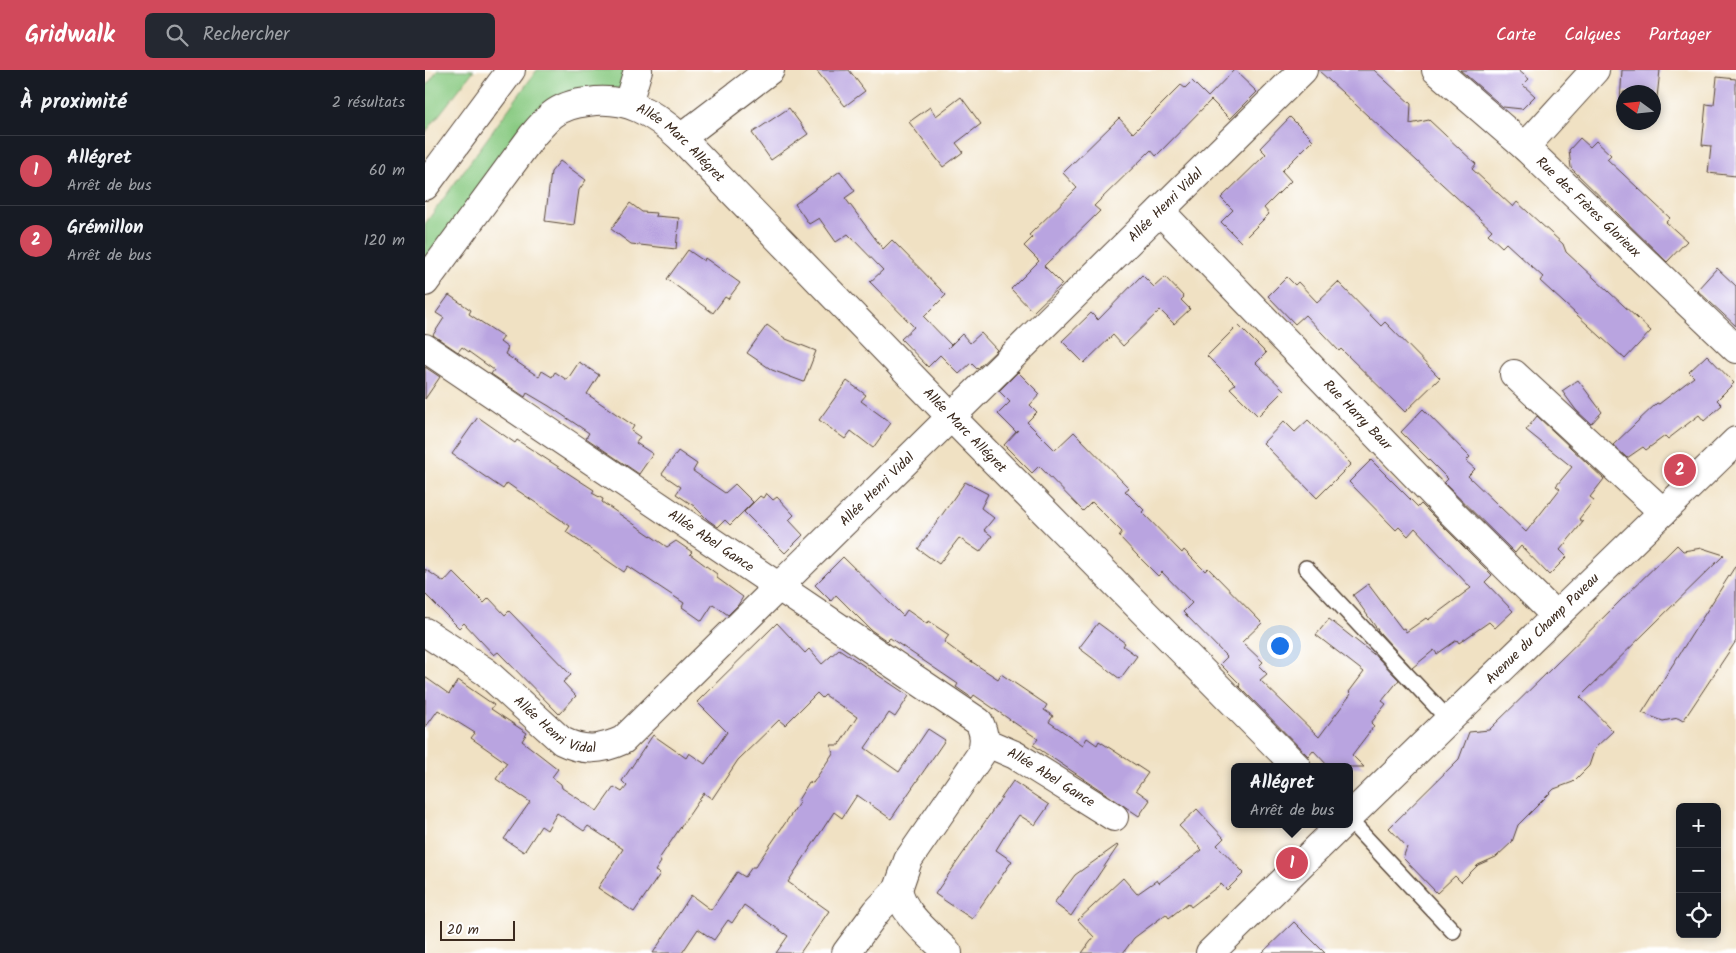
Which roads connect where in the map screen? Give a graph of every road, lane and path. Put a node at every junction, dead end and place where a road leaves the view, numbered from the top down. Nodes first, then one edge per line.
1 (492, 70) edge
2 (511, 70) edge
3 (638, 70) edge
4 (770, 70) edge
5 (1303, 70) edge
6 (1436, 70) edge
7 (1595, 70) edge
8 (628, 103) junction
9 (681, 138) junction
10 (1525, 147) junction
11 (425, 161) edge
12 (425, 186) edge
13 (1160, 211) junction
14 (425, 282) edge
15 (425, 348) edge
16 (1736, 349) edge
17 (1514, 374) dead end
18 (951, 417) junction
19 (1736, 441) edge
20 (1663, 512) junction
21 (1306, 568) dead end
22 (778, 587) junction
23 (1556, 616) junction
24 (425, 632) edge
25 (1449, 720) junction
26 (985, 742) junction
27 (1293, 763) edge
28 (1353, 815) edge
29 (1114, 817) dead end
30 (1353, 823) edge
31 (1338, 828) edge
32 (898, 889) junction
33 (1453, 931) dead end
34 (846, 953) edge
35 (948, 953) edge
36 (1210, 953) edge

1 - 11 street
2 - 12 street
3 - 8 street, Allée Marc Allégret
4 - 9 street
5 - 13 street, Allée Henri Vidal
6 - 10 street, Rue des Frères Glorieux
7 - 10 street
8 - 9 street, Allée Marc Allégret
8 - 14 street, Allée Marc Allégret
9 - 18 street, Allée Marc Allégret
10 - 16 street, Rue des Frères Glorieux
13 - 18 street, Allée Henri Vidal
13 - 23 street, Rue Harry Baur
15 - 22 street, Allée Abel Gance
17 - 20 street
18 - 22 street, Allée Henri Vidal
18 - 27 street, Allée Marc Allégret
19 - 20 street, Avenue du Champ Paveau
20 - 23 street, Avenue du Champ Paveau
21 - 25 lane
22 - 24 street, Allée Henri Vidal
22 - 26 street, Allée Abel Gance
23 - 25 street, Avenue du Champ Paveau
25 - 28 street, Avenue du Champ Paveau
26 - 29 street, Allée Abel Gance
26 - 32 street
30 - 33 lane
31 - 36 street
32 - 34 street
32 - 35 street

